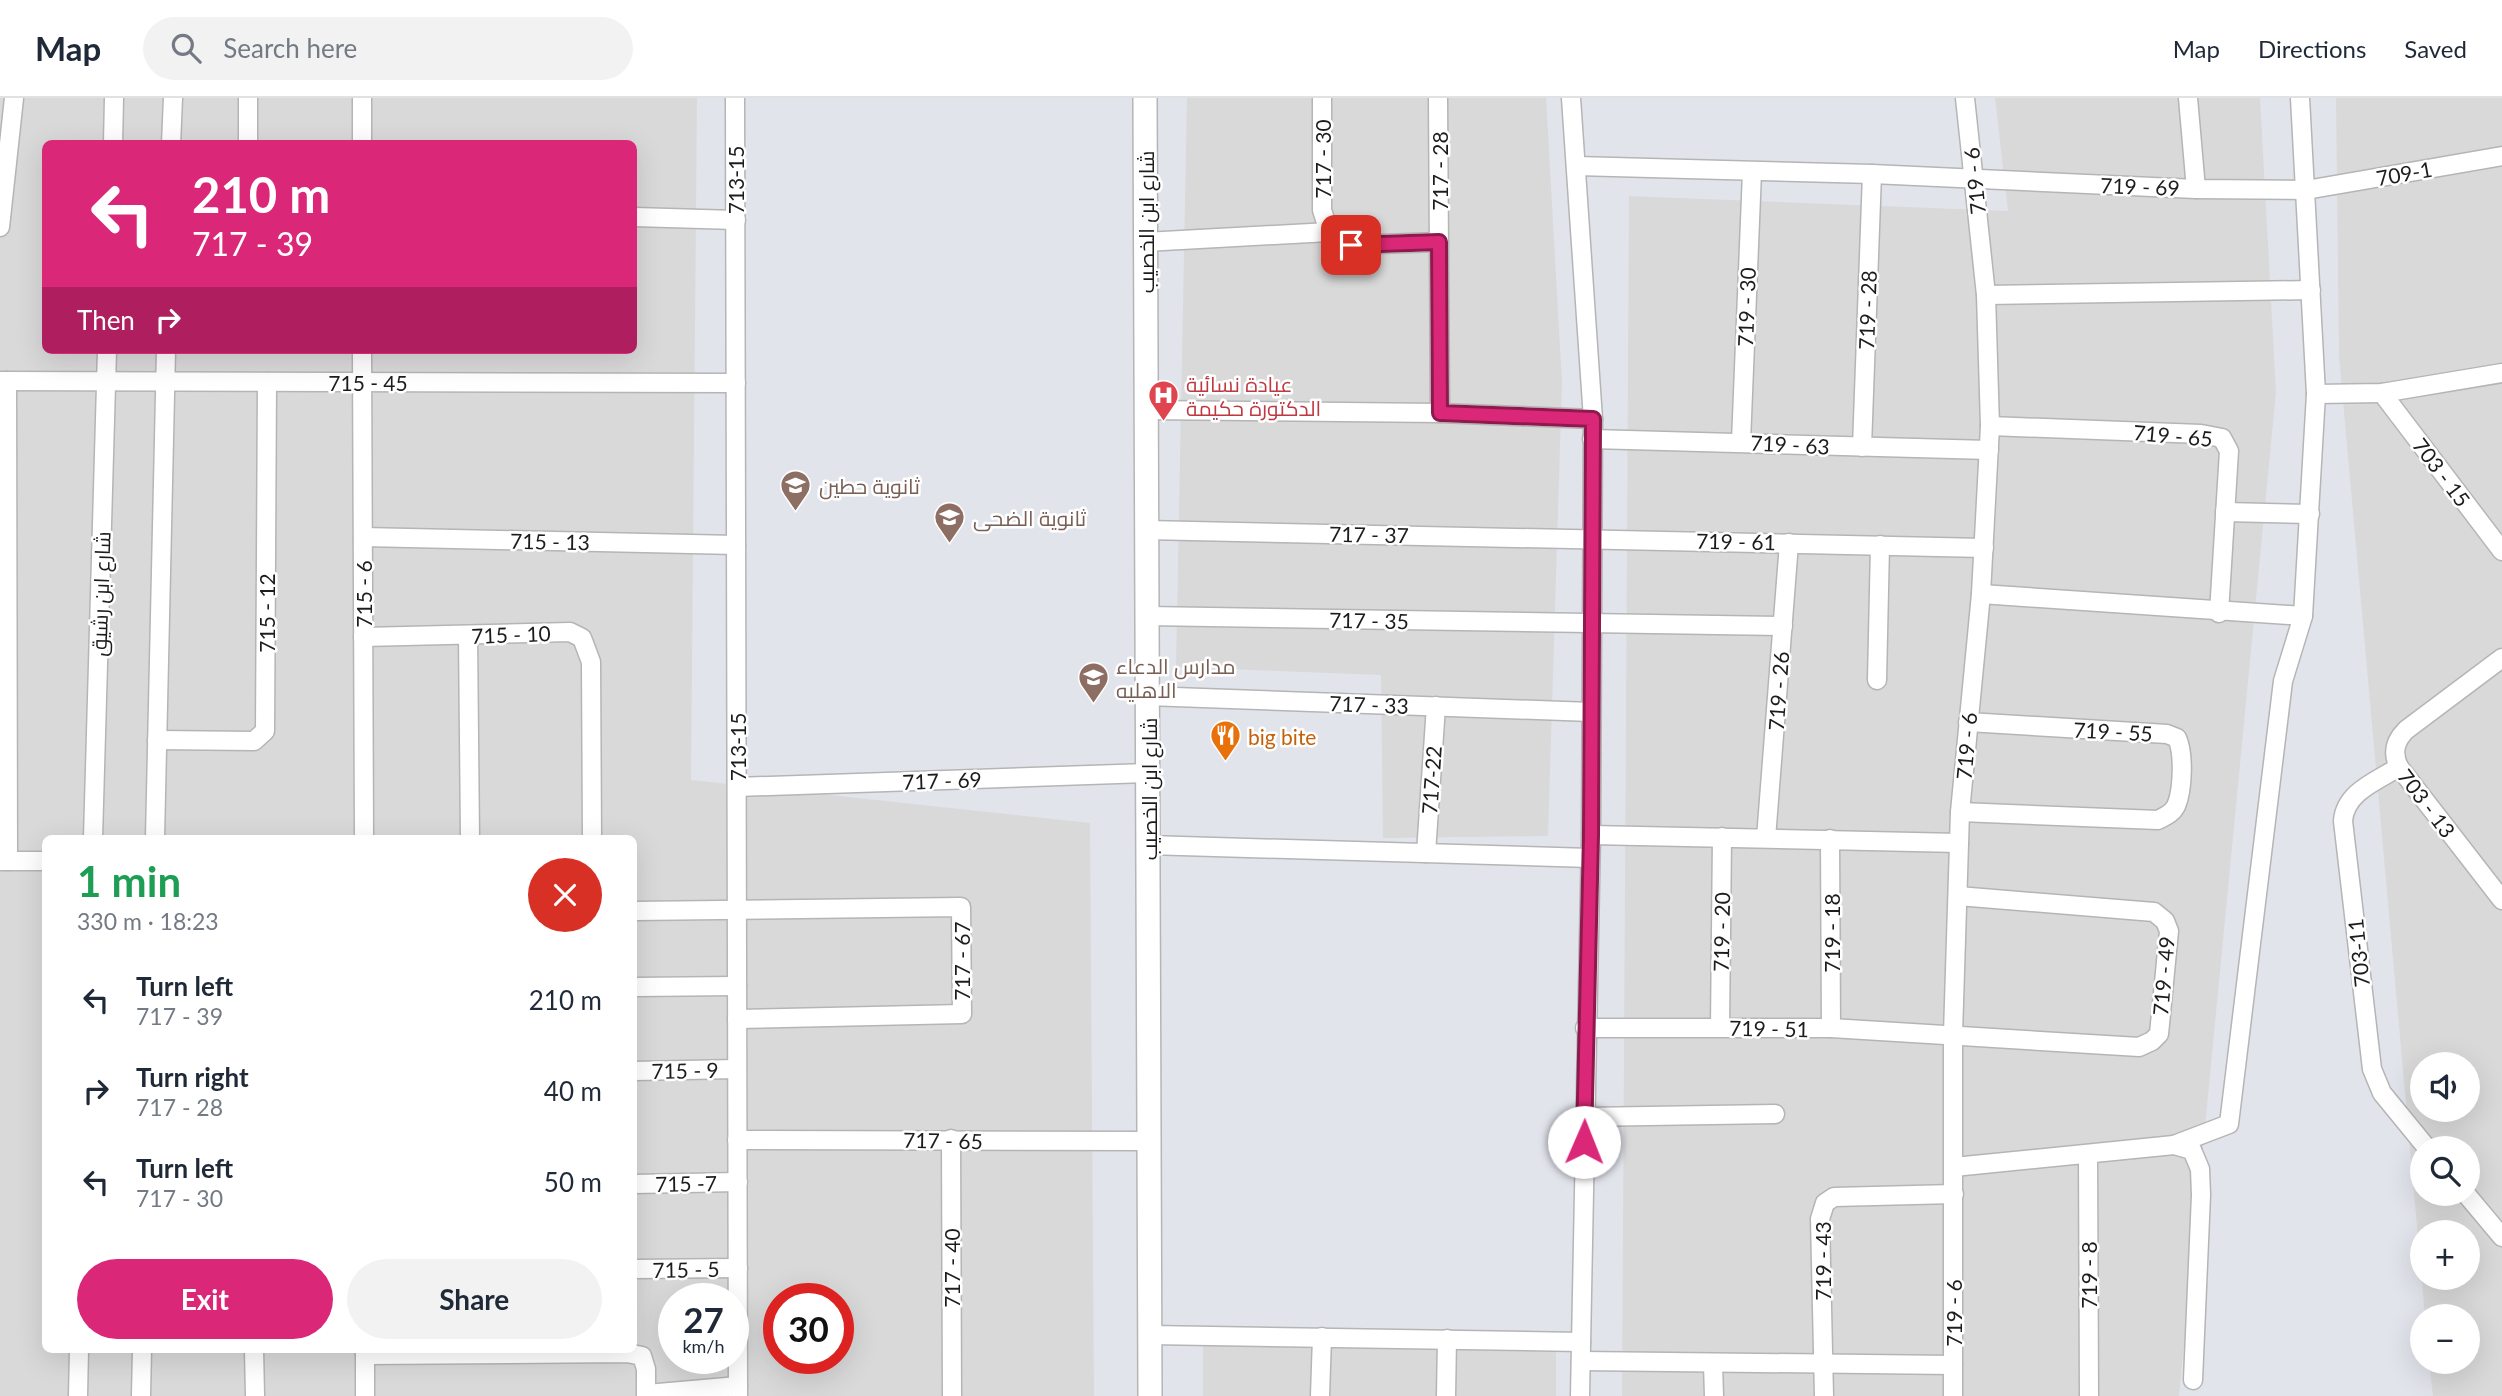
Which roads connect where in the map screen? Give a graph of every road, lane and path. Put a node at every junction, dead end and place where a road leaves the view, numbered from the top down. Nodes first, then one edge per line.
1 (13, 98) edge
2 (114, 98) edge
3 (173, 98) edge
4 (248, 98) edge
5 (362, 98) edge
6 (735, 98) edge
7 (1144, 98) edge
8 (1322, 98) edge
9 (1438, 98) edge
10 (1571, 98) edge
11 (1965, 98) edge
12 (2188, 98) edge
13 (2300, 98) edge
14 (113, 140) edge
15 (171, 140) edge
16 (248, 140) edge
17 (362, 140) edge
18 (2502, 156) edge
19 (1576, 166) junction
20 (1752, 172) junction
21 (1872, 174) junction
22 (1975, 180) junction
23 (2196, 189) junction
24 (2306, 190) junction
25 (637, 217) edge
26 (736, 220) junction
27 (0, 227) edge
28 (1329, 232) junction
29 (1145, 242) junction
30 (1439, 242) junction
31 (2311, 290) junction
32 (1986, 295) junction
33 (107, 354) edge
34 (166, 354) edge
35 (362, 354) edge
36 (2502, 373) edge
37 (4, 381) edge
38 (106, 381) junction
39 (165, 382) junction
40 (267, 382) junction
41 (363, 382) junction
42 (736, 383) junction
43 (2382, 393) junction
44 (2316, 394) junction
45 (1146, 410) junction
46 (1440, 413) junction
47 (1593, 419) junction
48 (1990, 426) junction
49 (1592, 439) junction
50 (1741, 442) junction
51 (1862, 447) junction
52 (1989, 450) junction
53 (2225, 512) junction
54 (2310, 514) junction
55 (1146, 530) junction
56 (363, 537) junction
57 (1592, 538) junction
58 (1789, 543) junction
59 (736, 545) junction
60 (1880, 545) junction
61 (1983, 548) junction
62 (2502, 551) edge
63 (1981, 594) junction
64 (2220, 613) junction
65 (1147, 616) junction
66 (2303, 617) junction
67 (1590, 625) junction
68 (1783, 626) junction
69 (468, 635) junction
70 (363, 637) junction
71 (2502, 658) edge
72 (1877, 680) dead end
73 (1147, 696) junction
74 (1436, 706) junction
75 (1591, 712) junction
76 (1968, 722) junction
77 (157, 740) junction
78 (2399, 767) junction
79 (1147, 773) junction
80 (737, 787) junction
81 (1961, 812) junction
82 (93, 835) edge
83 (155, 835) edge
84 (364, 835) edge
85 (470, 835) edge
86 (593, 835) edge
87 (1591, 835) junction
88 (1722, 837) junction
89 (1766, 838) junction
90 (1830, 839) junction
91 (1959, 843) junction
92 (1148, 845) junction
93 (1426, 853) junction
94 (1590, 858) junction
95 (4, 861) edge
96 (42, 861) edge
97 (1958, 896) junction
98 (2502, 900) edge
99 (637, 911) edge
100 (737, 911) junction
101 (737, 986) junction
102 (637, 987) edge
103 (737, 1019) junction
104 (1720, 1027) junction
105 (1585, 1028) junction
106 (1832, 1028) junction
107 (1953, 1034) junction
108 (737, 1069) junction
109 (637, 1071) edge
110 (1775, 1114) dead end
111 (1585, 1117) junction
112 (2417, 1136) edge
113 (951, 1139) junction
114 (737, 1140) junction
115 (1149, 1141) junction
116 (2174, 1145) junction
117 (2088, 1154) junction
118 (1954, 1167) junction
119 (737, 1182) junction
120 (637, 1184) edge
121 (1954, 1194) junction
122 (2476, 1206) edge
123 (2502, 1237) edge
124 (738, 1268) junction
125 (637, 1269) edge
126 (1150, 1335) junction
127 (1322, 1337) junction
128 (1447, 1339) junction
129 (1581, 1342) junction
130 (79, 1353) edge
131 (142, 1353) edge
132 (254, 1353) edge
133 (365, 1353) edge
134 (627, 1353) edge
135 (1580, 1361) junction
136 (1713, 1364) junction
137 (1953, 1365) junction
138 (1824, 1366) junction
139 (2193, 1380) dead end
140 (738, 1391) edge
141 (647, 1395) edge
142 (78, 1396) edge
143 (141, 1396) edge
144 (255, 1396) edge
145 (365, 1396) edge
146 (952, 1396) edge
147 (1150, 1396) edge
148 (1320, 1396) edge
149 (1446, 1396) edge
150 (1580, 1396) edge
151 (1714, 1396) edge
152 (1824, 1396) edge
153 (1953, 1396) edge
154 (2089, 1396) edge

1 - 27 street
2 - 14 street
3 - 15 street
4 - 16 street
5 - 17 street
6 - 26 street, 713-15
7 - 29 street, شارع ابن الخصيب
8 - 28 street, 717 - 30
9 - 30 street, 717 - 28
10 - 19 street
11 - 22 street, 719 - 6
12 - 23 street
13 - 24 street
18 - 24 street, 709-1
19 - 20 street, 719 - 69
19 - 47 street
20 - 21 street, 719 - 69
20 - 50 street, 719 - 30
21 - 22 street, 719 - 69
21 - 51 street, 719 - 28
22 - 23 street, 719 - 69
22 - 32 street, 719 - 6
23 - 24 street, 719 - 69
24 - 31 street
25 - 26 street
26 - 42 street, 713-15
28 - 29 street
28 - 30 street
29 - 45 street, شارع ابن الخصيب
30 - 46 street, 717 - 28
31 - 32 street
31 - 44 street
32 - 48 street, 719 - 6
33 - 38 street, شارع ابن رشيق
34 - 39 street
35 - 41 street, 715 - 6
36 - 43 street
37 - 38 street, 715 - 45
37 - 95 street
38 - 39 street, 715 - 45
38 - 82 street, شارع ابن رشيق
39 - 40 street, 715 - 45
39 - 77 street
40 - 41 street, 715 - 45
40 - 77 street, 715 - 12
41 - 42 street, 715 - 45
41 - 56 street, 715 - 6
42 - 59 street, 713-15
43 - 44 street
43 - 62 street, 703 - 15
44 - 54 street
45 - 46 street
45 - 55 street, شارع ابن الخصيب
46 - 47 street
47 - 49 street
48 - 52 street, 719 - 6
48 - 53 street, 719 - 65
49 - 50 street, 719 - 63
49 - 57 street
50 - 51 street, 719 - 63
51 - 52 street, 719 - 63
52 - 61 street, 719 - 6
53 - 54 street
53 - 64 street, 719 - 65
54 - 66 street
55 - 57 street, 717 - 37
55 - 65 street, شارع ابن الخصيب
56 - 59 street, 715 - 13
56 - 70 street, 715 - 6
57 - 58 street, 719 - 61
57 - 67 street
58 - 60 street, 719 - 61
58 - 68 street, 719 - 26
59 - 80 street, 713-15
60 - 61 street, 719 - 61
60 - 72 street
61 - 63 street, 719 - 6
63 - 64 street
63 - 76 street, 719 - 6
64 - 66 street
65 - 67 street, 717 - 35
65 - 73 street, شارع ابن الخصيب
66 - 116 street
67 - 68 street, 717 - 35
67 - 75 street
68 - 89 street, 719 - 26
69 - 70 street, 715 - 10
69 - 85 street
69 - 86 street, 715 - 10
70 - 84 street, 715 - 6
71 - 78 street, 703 - 13
73 - 74 street, 717 - 33
73 - 79 street, شارع ابن الخصيب
74 - 75 street, 717 - 33
74 - 93 street, 717-22
75 - 87 street
76 - 81 street, 719 - 6
76 - 81 street, 719 - 55
77 - 83 street
78 - 98 street, 703 - 13
78 - 112 street, 703-11
79 - 80 street, 717 - 69
79 - 92 street, شارع ابن الخصيب
80 - 100 street, 713-15
81 - 91 street, 719 - 6
87 - 88 street
87 - 94 street
88 - 89 street
88 - 104 street, 719 - 20
89 - 90 street
90 - 91 street
90 - 106 street, 719 - 18
91 - 97 street, 719 - 6
92 - 93 street
92 - 115 street, شارع ابن الخصيب
93 - 94 street
94 - 105 street
95 - 96 street
97 - 107 street, 719 - 6
97 - 107 street, 719 - 49
99 - 100 street
100 - 101 street, 713-15
100 - 103 street, 717 - 67
101 - 102 street
101 - 103 street, 713-15
103 - 108 street, 713-15
104 - 105 street, 719 - 51
104 - 106 street, 719 - 51
105 - 111 street
106 - 107 street, 719 - 51
107 - 118 street, 719 - 6
108 - 109 street, 715 - 9
108 - 114 street, 713-15
110 - 111 street
111 - 129 street
113 - 114 street, 717 - 65
113 - 115 street, 717 - 65
113 - 146 street, 717 - 40
114 - 119 street, 713-15
115 - 126 street, شارع ابن الخصيب
116 - 117 street
116 - 139 street
117 - 118 street
117 - 154 street, 719 - 8
118 - 121 street, 719 - 6
119 - 120 street, 715 -7
119 - 124 street, 713-15
121 - 137 street, 719 - 6
121 - 138 street, 719 - 43
122 - 123 street
124 - 125 street, 715 - 5
124 - 140 street, 713-15
126 - 127 street
126 - 147 street, شارع ابن الخصيب
127 - 128 street
127 - 148 street
128 - 129 street
128 - 149 street
129 - 135 street
130 - 142 street
131 - 143 street
132 - 144 street
133 - 145 street
134 - 141 street
135 - 136 street
135 - 150 street
136 - 138 street
136 - 151 street
137 - 138 street
137 - 153 street, 719 - 6
138 - 152 street
140 - 141 street

